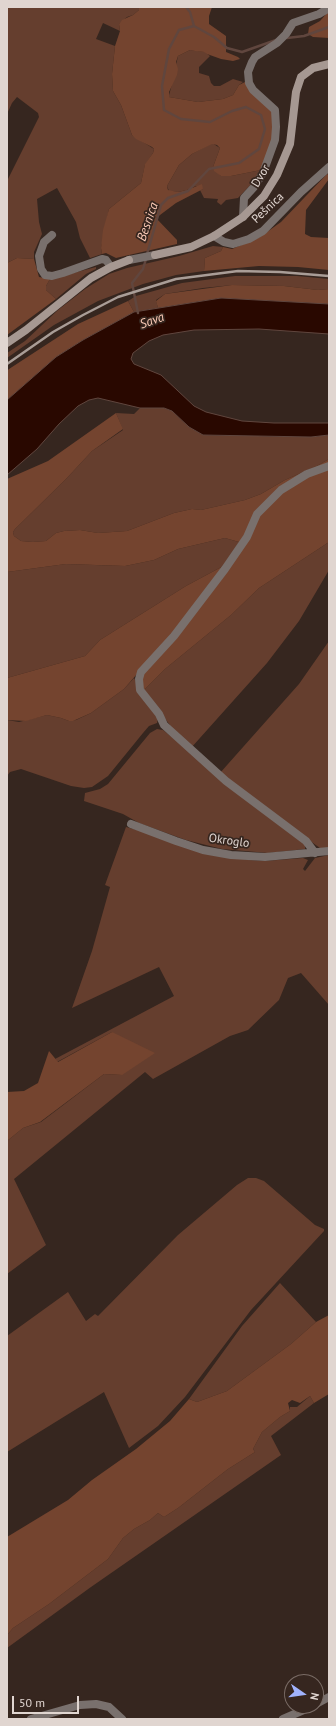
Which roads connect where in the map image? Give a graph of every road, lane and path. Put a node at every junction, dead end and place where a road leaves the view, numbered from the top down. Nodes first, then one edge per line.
1 (329, 8) edge
2 (329, 64) edge
3 (329, 167) edge
4 (244, 217) junction
5 (52, 235) dead end
6 (214, 236) junction
7 (111, 266) junction
8 (7, 343) edge
9 (329, 466) edge
10 (131, 824) dead end
11 (329, 851) edge
12 (315, 853) junction
13 (295, 1714) edge
14 (31, 1719) edge
15 (122, 1719) edge
16 (283, 1719) edge

1 - 4 street
2 - 4 street, Dvor
3 - 6 street, Pešnica
4 - 6 street, Dvor
5 - 7 street
6 - 7 street, Dvor
7 - 8 street
9 - 12 street
10 - 12 street, Okroglo
11 - 12 street, Okroglo
13 - 16 street
14 - 15 street

